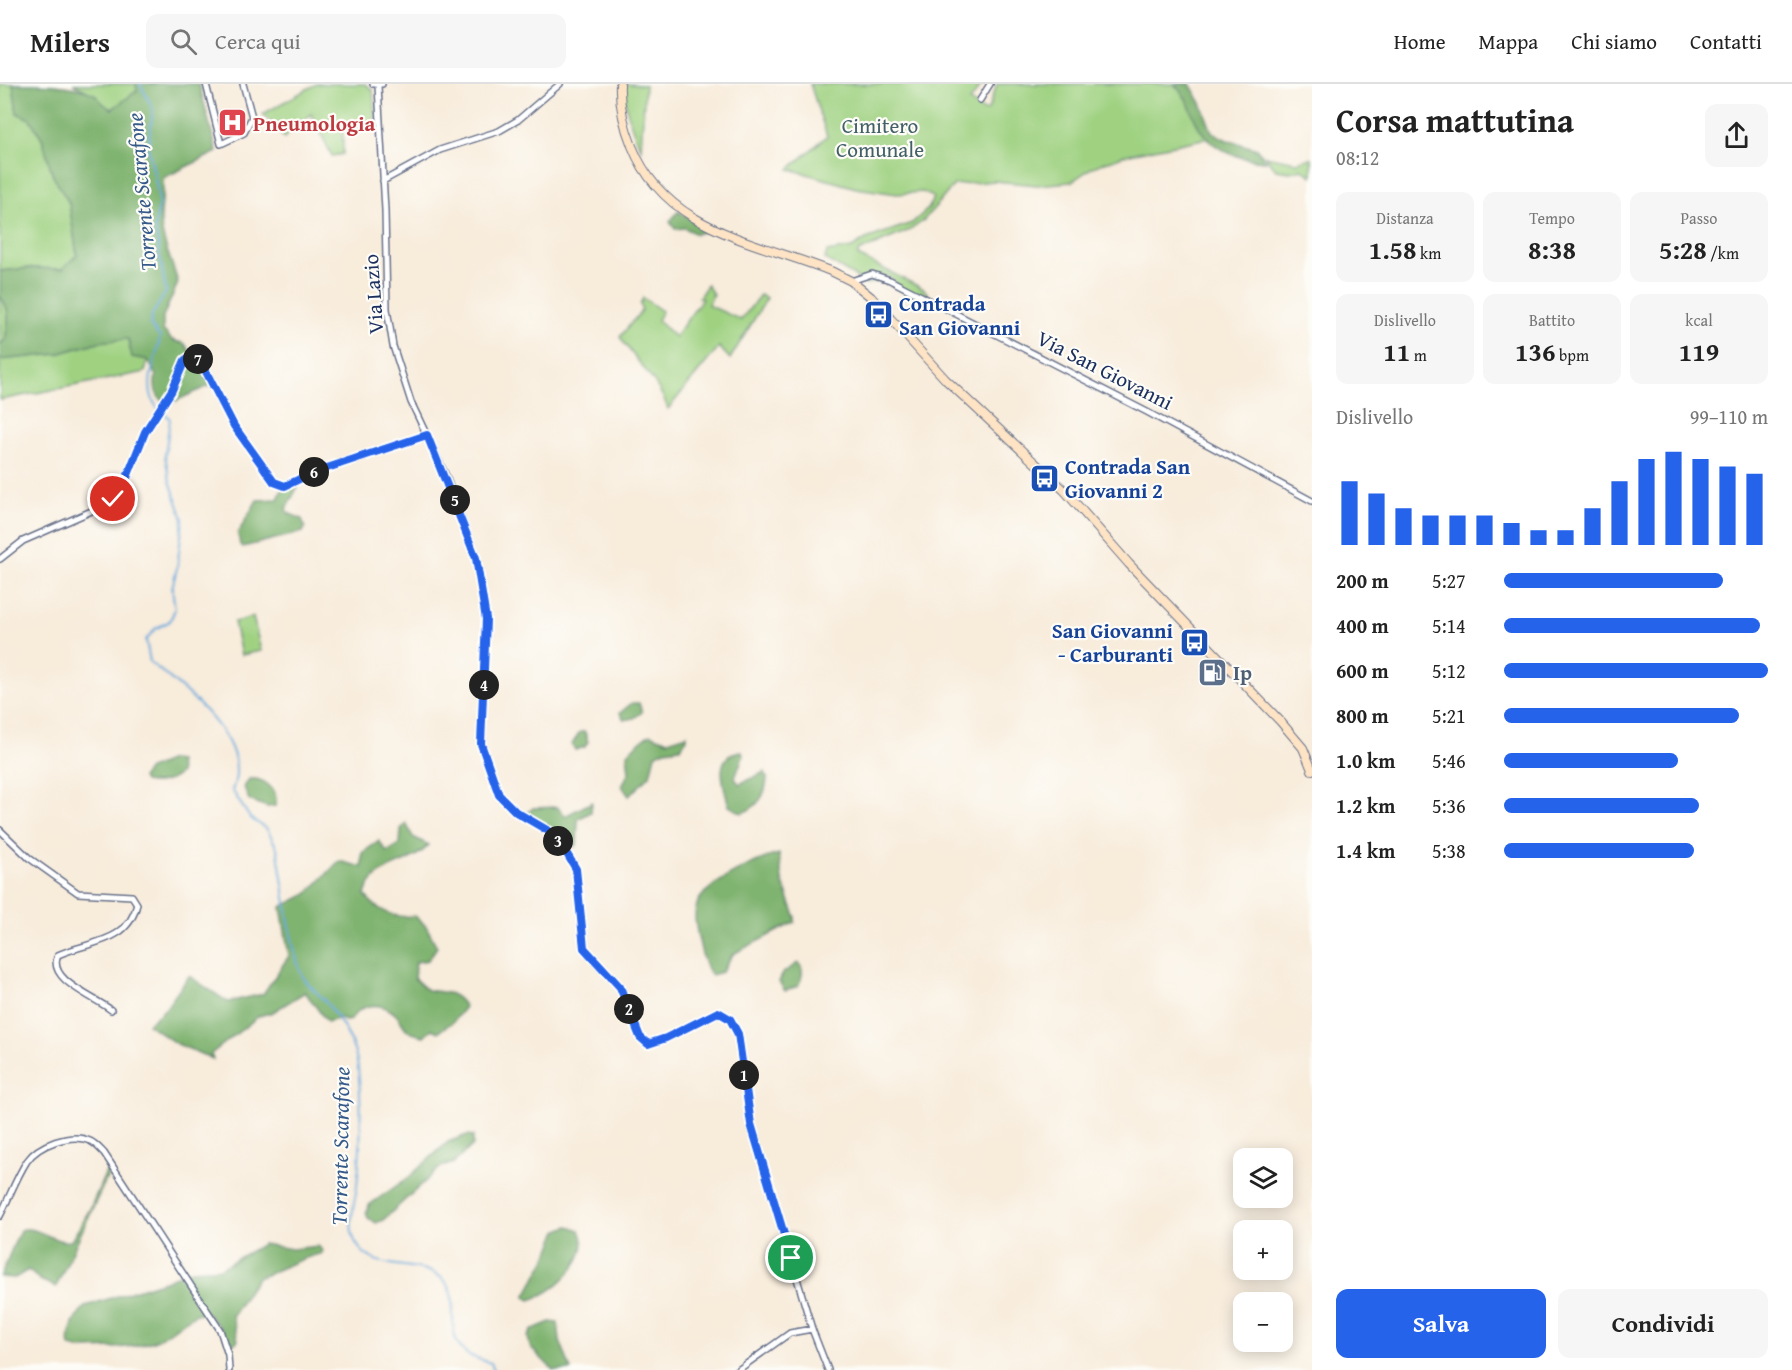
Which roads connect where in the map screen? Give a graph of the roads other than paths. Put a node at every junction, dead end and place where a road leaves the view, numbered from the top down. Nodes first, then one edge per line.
1 (206, 84) edge
2 (243, 84) edge
3 (560, 84) edge
4 (620, 84) edge
5 (990, 84) edge
6 (378, 85) edge
7 (980, 99) dead end
8 (383, 180) junction
9 (851, 281) junction
10 (427, 435) junction
11 (1312, 501) edge
12 (0, 559) edge
13 (1312, 770) edge
14 (0, 830) edge
15 (111, 1010) dead end
16 (0, 1216) edge
17 (812, 1329) junction
18 (229, 1370) edge
19 (738, 1370) edge
20 (828, 1370) edge

1 - 2 street
3 - 8 street
4 - 9 main road
5 - 7 street
6 - 8 street, Via Lazio
8 - 10 street, Via Lazio
9 - 11 street, Via San Giovanni
9 - 13 main road
10 - 12 street
10 - 17 street, Via Lazio
14 - 15 street
16 - 18 street
17 - 19 street
17 - 20 street

